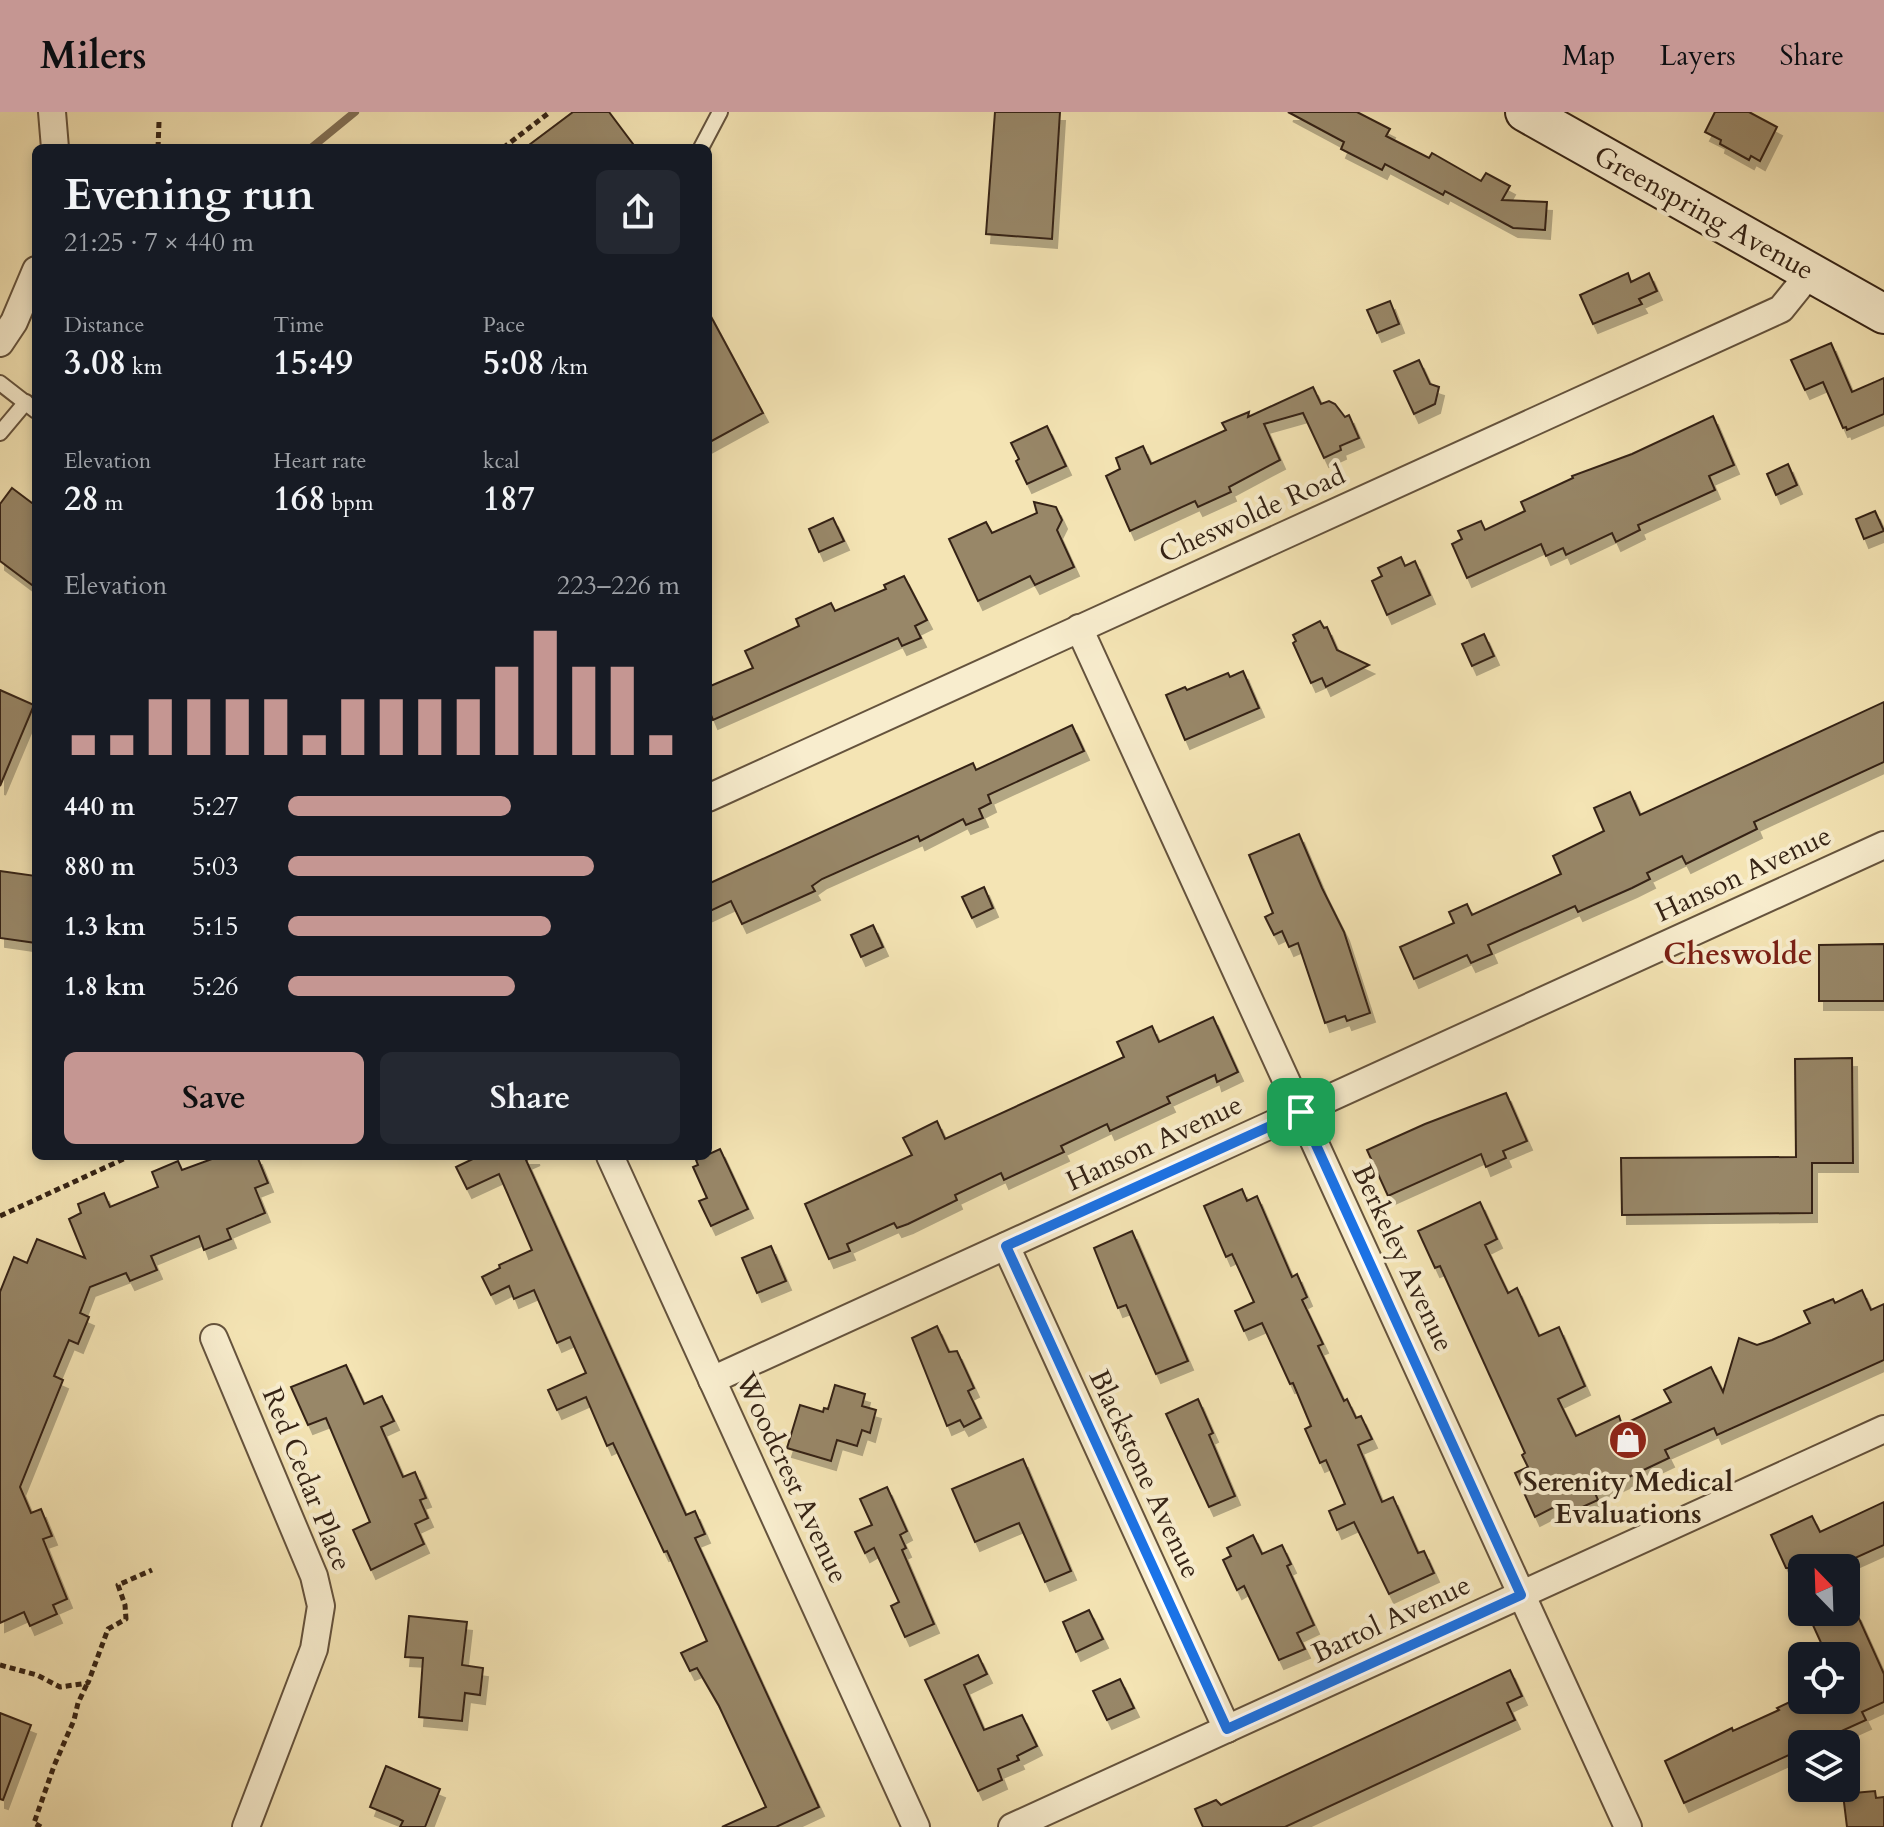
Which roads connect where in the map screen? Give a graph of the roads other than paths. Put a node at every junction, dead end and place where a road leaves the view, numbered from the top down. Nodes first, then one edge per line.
1 (52, 112) edge
2 (720, 112) edge
3 (1525, 112) edge
4 (55, 144) edge
5 (703, 144) edge
6 (1810, 273) junction
7 (32, 279) edge
8 (1884, 314) edge
9 (0, 343) edge
10 (0, 383) edge
11 (31, 406) edge
12 (0, 433) edge
13 (1079, 628) junction
14 (712, 796) edge
15 (1884, 845) edge
16 (1301, 1112) junction
17 (612, 1160) edge
18 (1006, 1246) junction
19 (214, 1338) dead end
20 (712, 1380) junction
21 (1884, 1429) edge
22 (1521, 1595) junction
23 (1227, 1729) junction
24 (246, 1827) edge
25 (916, 1827) edge
26 (1012, 1827) edge
27 (1628, 1827) edge

1 - 4 street
2 - 5 lane
3 - 6 main road, Greenspring Avenue
6 - 8 main road, Greenspring Avenue
6 - 13 street, Cheswolde Road
7 - 9 street
10 - 11 lane
11 - 12 lane
13 - 14 street, Cheswolde Road
13 - 16 street, Berkeley Avenue
15 - 16 street, Hanson Avenue
16 - 18 street, Hanson Avenue
16 - 22 street, Berkeley Avenue
17 - 20 street, Woodcrest Avenue
18 - 20 street, Hanson Avenue
18 - 23 street, Blackstone Avenue
19 - 24 street, Red Cedar Place
20 - 25 street, Woodcrest Avenue
21 - 22 street, Bartol Avenue
22 - 23 street, Bartol Avenue
22 - 27 street, Berkeley Avenue
23 - 26 street, Bartol Avenue

